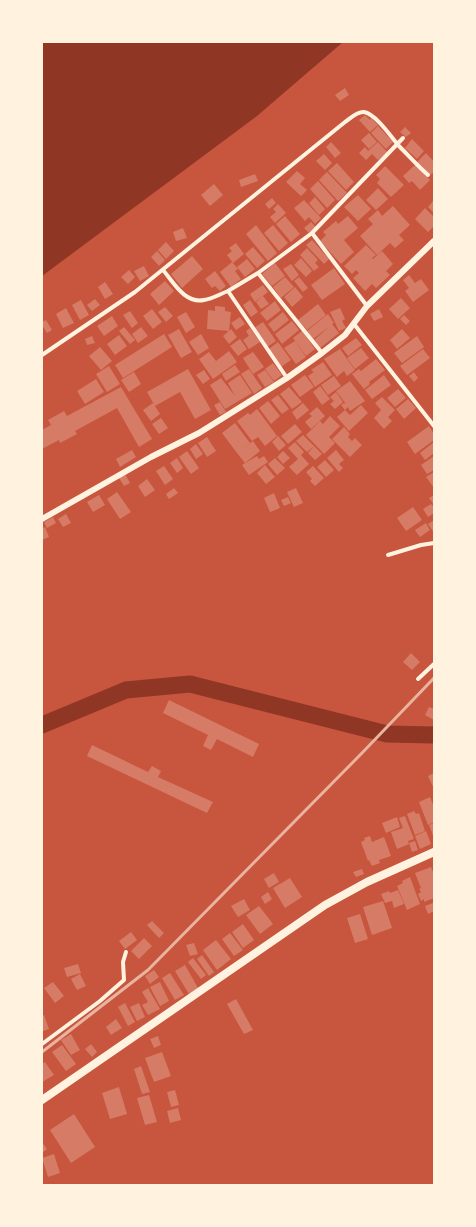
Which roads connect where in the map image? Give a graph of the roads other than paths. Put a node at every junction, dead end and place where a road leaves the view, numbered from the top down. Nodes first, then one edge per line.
1 (403, 138) dead end
2 (398, 145) junction
3 (428, 175) dead end
4 (312, 233) junction
5 (434, 241) edge
6 (163, 270) junction
7 (258, 273) junction
8 (228, 291) junction
9 (367, 306) junction
10 (354, 324) junction
11 (322, 353) junction
12 (42, 355) edge
13 (287, 378) junction
14 (434, 426) edge
15 (42, 519) edge
16 (434, 543) edge
17 (388, 555) dead end
18 (434, 664) edge
19 (418, 679) dead end
20 (434, 852) edge
21 (126, 952) dead end
22 (42, 1044) edge
23 (42, 1100) edge

1 - 2 street
2 - 3 street
2 - 4 street
2 - 6 street
4 - 7 street
4 - 9 street
5 - 9 street
6 - 8 street
6 - 12 street
7 - 8 street
7 - 11 street
8 - 13 street
9 - 10 street
10 - 11 street
10 - 14 street
11 - 13 street
13 - 15 street
16 - 17 street
18 - 19 street
20 - 23 main road
21 - 22 street

